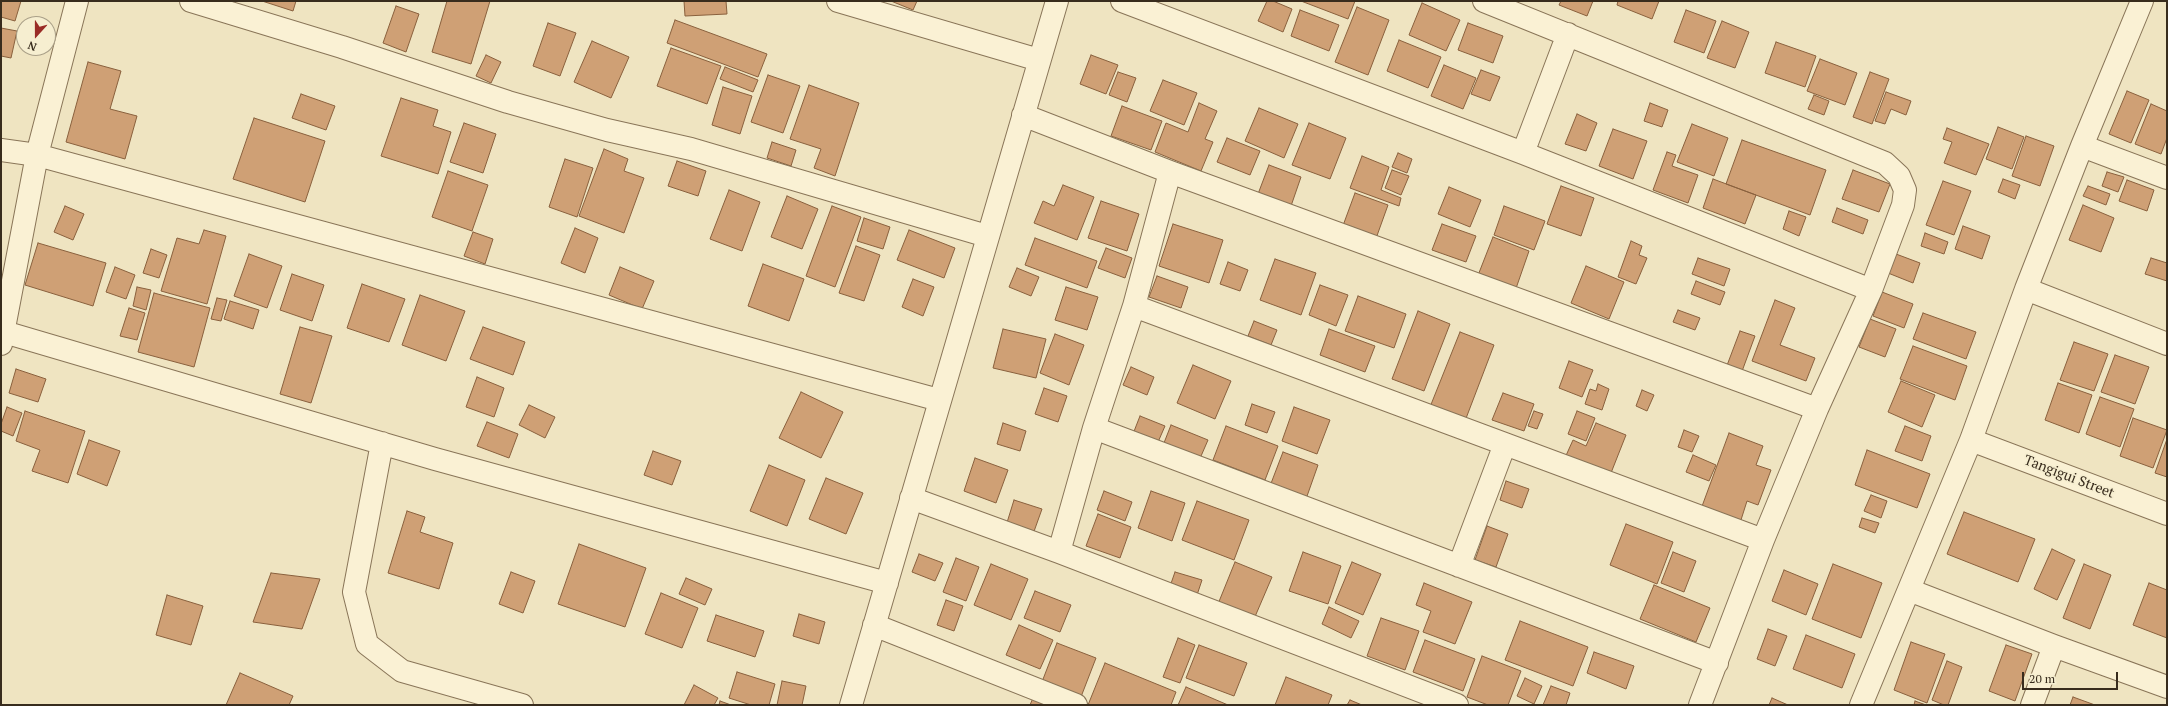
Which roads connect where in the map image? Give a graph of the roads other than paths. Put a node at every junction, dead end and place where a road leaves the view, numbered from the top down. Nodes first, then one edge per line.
1 (77, 1) edge
2 (191, 1) edge
3 (838, 1) edge
4 (1057, 1) edge
5 (1122, 1) edge
6 (1484, 1) edge
7 (2142, 1) edge
8 (1568, 34) junction
9 (1040, 60) junction
10 (1023, 115) junction
11 (2082, 146) junction
12 (1, 150) edge
13 (1523, 153) junction
14 (37, 155) junction
15 (1170, 172) junction
16 (2167, 178) edge
17 (987, 236) junction
18 (2026, 289) junction
19 (1871, 290) junction
20 (1134, 306) junction
21 (2, 338) edge
22 (2167, 344) edge
23 (939, 400) junction
24 (1817, 409) junction
25 (1094, 428) junction
26 (1971, 440) junction
27 (382, 443) junction
28 (1505, 444) junction
29 (911, 498) junction
30 (2167, 514) edge
31 (1763, 540) junction
32 (1059, 552) junction
33 (1459, 566) junction
34 (887, 582) junction
35 (1909, 590) junction
36 (874, 625) junction
37 (2054, 646) junction
38 (1717, 663) junction
39 (2167, 687) edge
40 (522, 705) edge
41 (851, 705) edge
42 (1076, 705) edge
43 (1457, 705) edge
44 (1700, 705) edge
45 (1861, 705) edge
46 (2032, 705) edge

1 - 14 street
2 - 17 street
3 - 9 street
4 - 9 street
5 - 13 street
6 - 8 street
7 - 11 street
8 - 13 street
8 - 19 street
9 - 10 street
10 - 15 street
10 - 17 street
11 - 16 street
11 - 18 street
12 - 14 street
13 - 19 street
14 - 21 street
14 - 23 street
15 - 20 street
15 - 24 street
17 - 23 street
18 - 22 street
18 - 26 street
19 - 24 street
20 - 25 street
20 - 28 street
21 - 27 street
23 - 29 street
24 - 31 street
25 - 32 street
25 - 33 street
26 - 30 street, Tangigui Street
26 - 35 street
27 - 34 street
27 - 40 street
28 - 31 street
28 - 33 street
29 - 32 street
29 - 34 street
31 - 38 street
32 - 43 street
33 - 38 street
34 - 36 street
35 - 37 street
35 - 45 street
36 - 41 street
36 - 42 street
37 - 39 street
37 - 46 street
38 - 44 street

